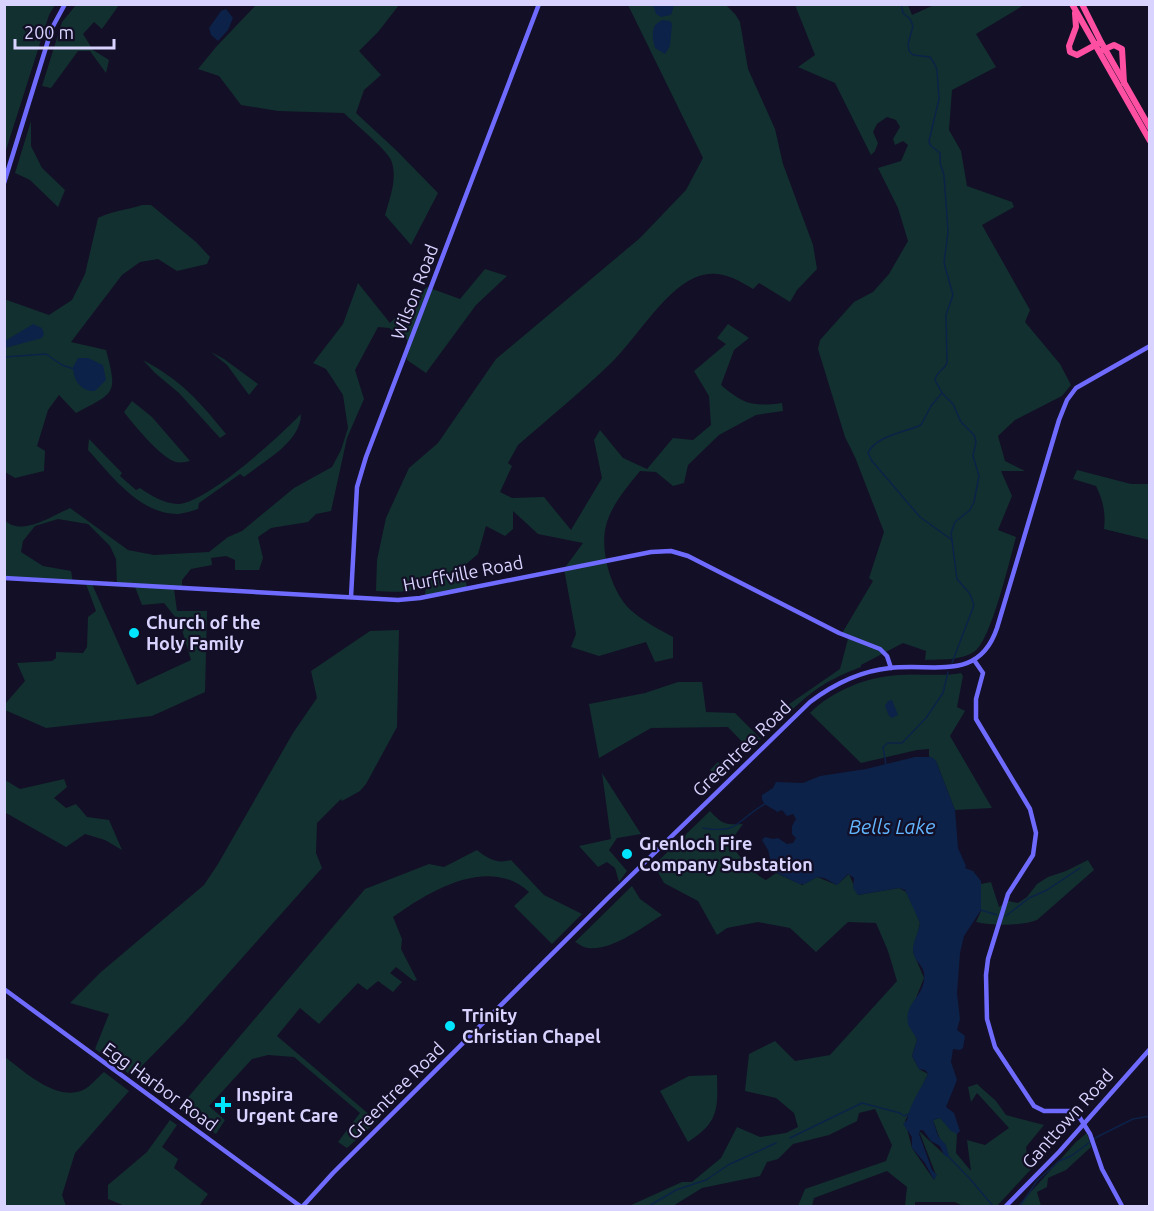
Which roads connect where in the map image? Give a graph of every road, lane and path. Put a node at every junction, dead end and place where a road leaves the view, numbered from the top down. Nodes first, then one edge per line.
1 (65, 4) edge
2 (539, 4) edge
3 (1082, 4) edge
4 (1073, 7) edge
5 (1100, 47) junction
6 (1125, 84) junction
7 (1149, 128) edge
8 (1149, 141) edge
9 (4, 183) edge
10 (1149, 346) edge
11 (4, 578) edge
12 (351, 597) junction
13 (974, 660) junction
14 (891, 668) junction
15 (4, 989) edge
16 (1149, 1049) edge
17 (1084, 1122) junction
18 (302, 1206) edge
19 (1006, 1206) edge
20 (1122, 1206) edge

1 - 9 street
2 - 12 street, Wilson Road
3 - 5 highway
4 - 5 highway
4 - 5 highway
5 - 6 highway
5 - 6 highway
5 - 8 highway
6 - 7 highway
10 - 13 street
11 - 12 street, Hurffville Road
12 - 14 street, Hurffville Road
13 - 14 street, Greentree Road
13 - 17 street
14 - 18 street, Greentree Road
15 - 18 street, Egg Harbor Road
16 - 17 street, Ganttown Road
17 - 19 street, Ganttown Road
17 - 20 street

